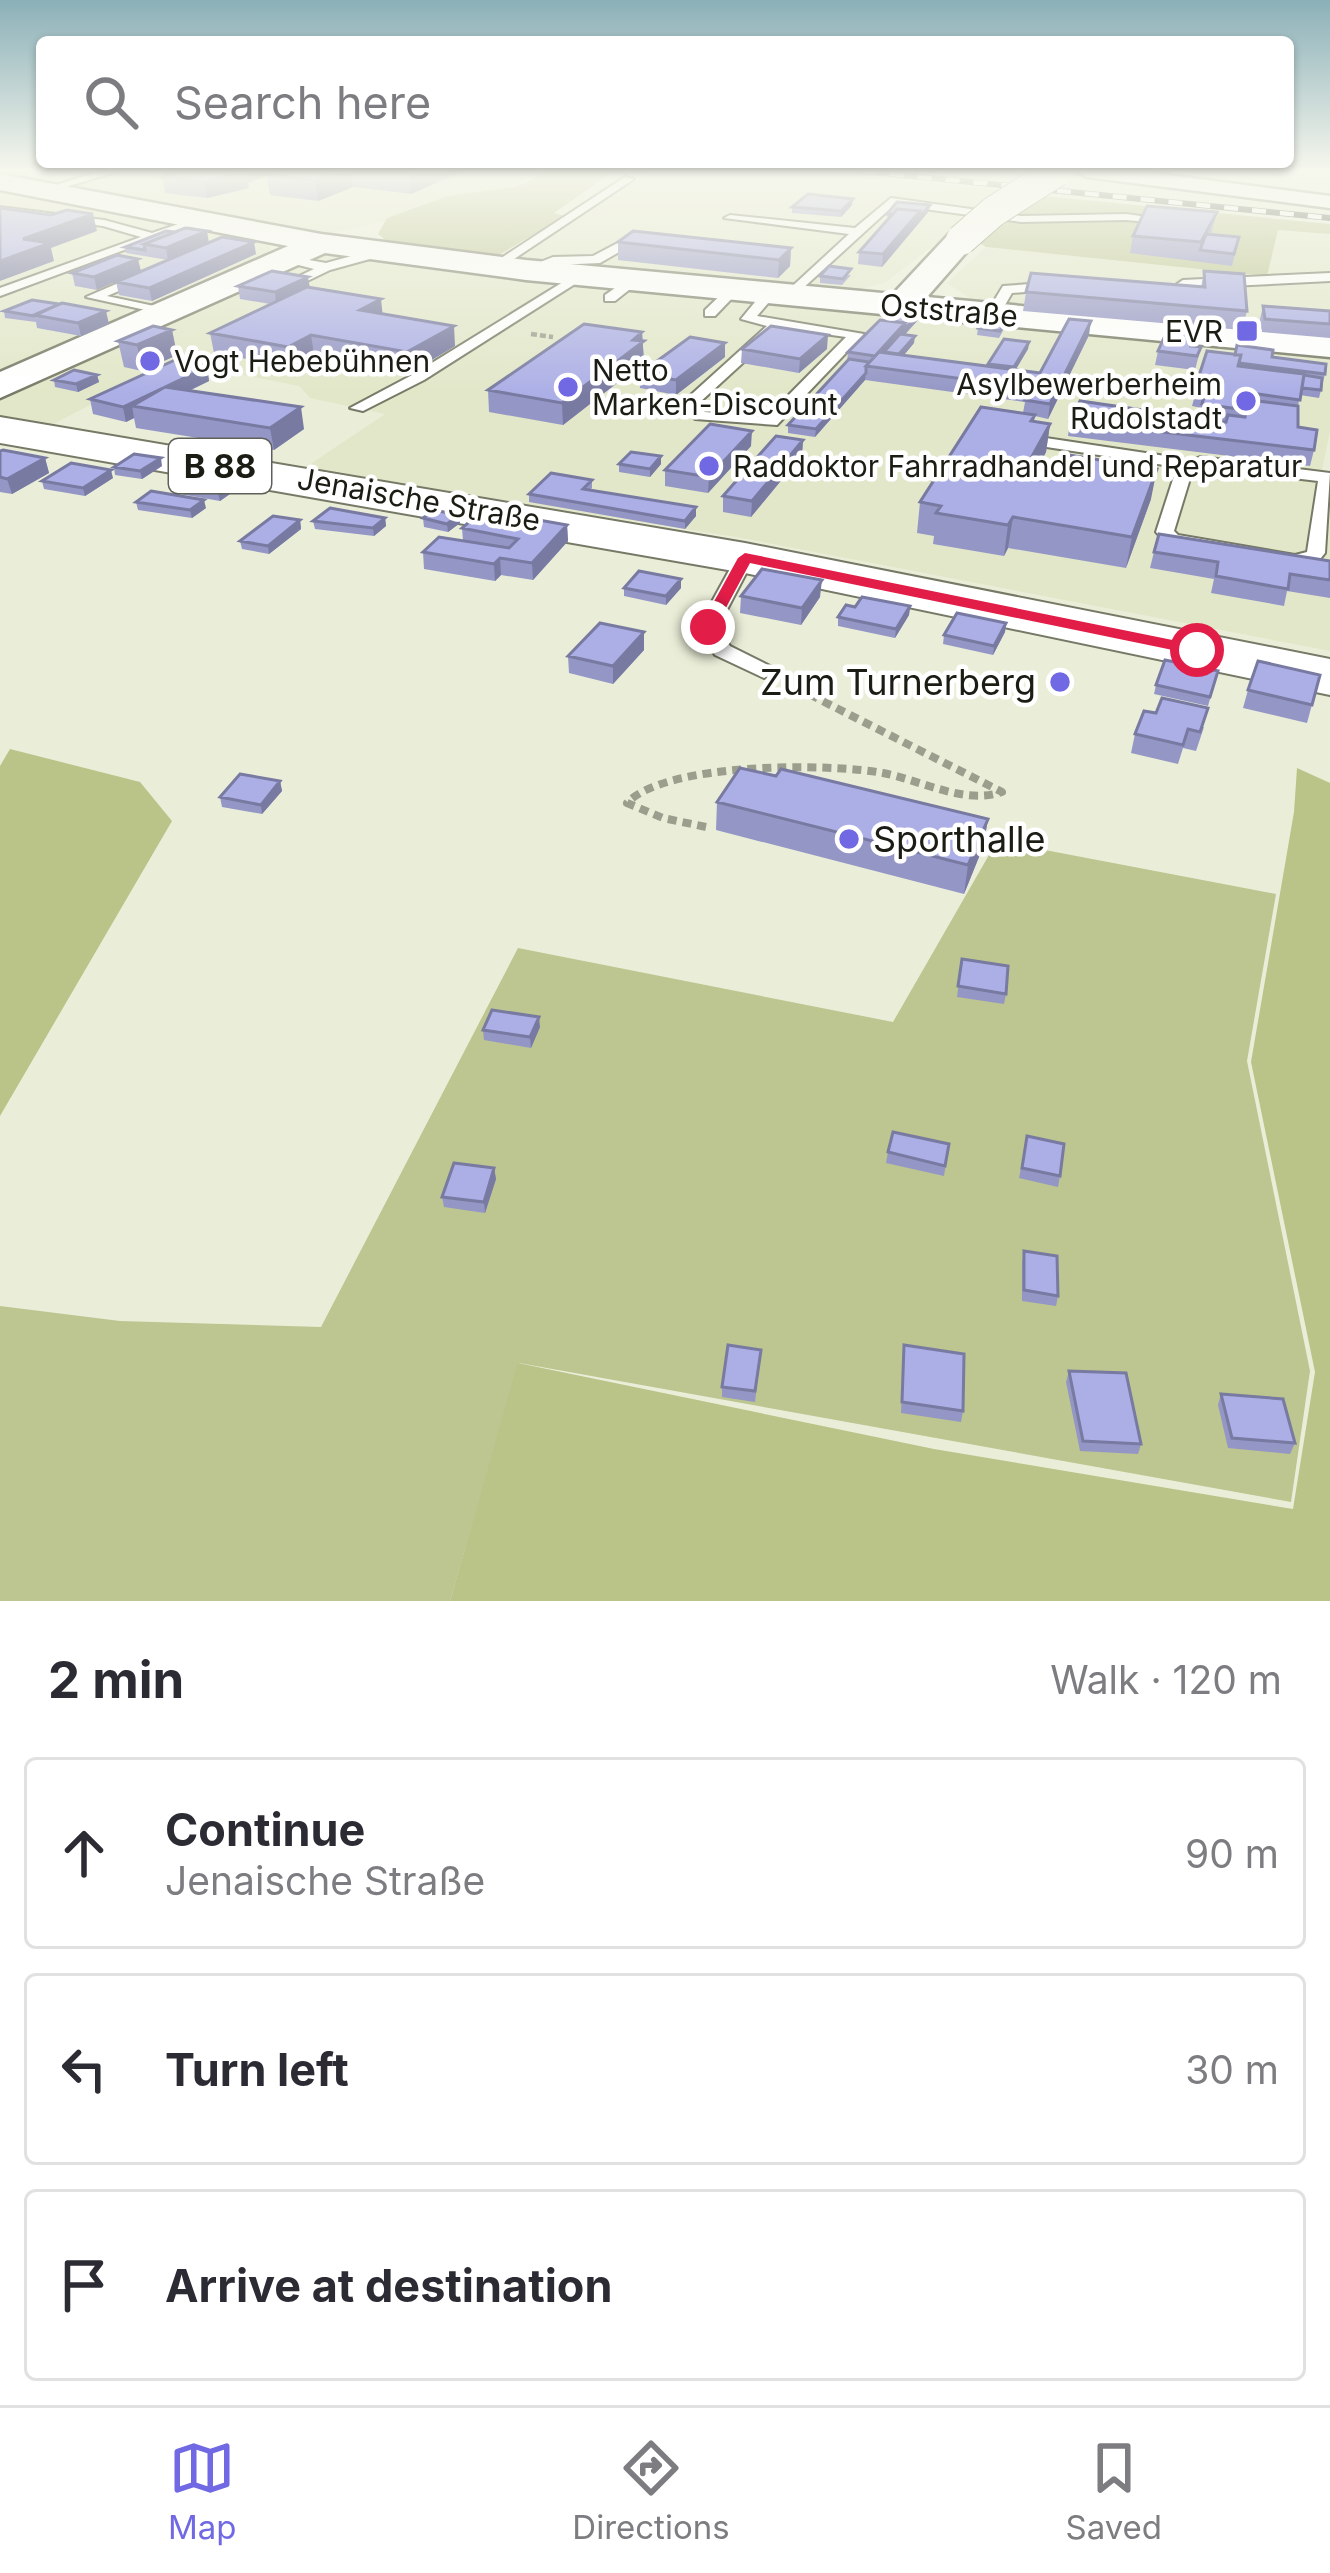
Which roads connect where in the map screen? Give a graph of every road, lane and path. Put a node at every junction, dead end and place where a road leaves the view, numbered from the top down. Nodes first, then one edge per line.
1 (83, 246) edge
2 (288, 246) edge
3 (539, 246) edge
4 (621, 246) edge
5 (843, 246) edge
6 (955, 246) edge
7 (324, 255) junction
8 (510, 268) junction
9 (153, 272) edge
10 (580, 277) junction
11 (1330, 278) edge
12 (1081, 288) edge
13 (0, 292) edge
14 (1142, 293) edge
15 (779, 305) junction
16 (901, 306) junction
17 (168, 313) junction
18 (993, 314) junction
19 (528, 333) dead end
20 (554, 337) dead end
21 (1330, 346) edge
22 (0, 386) edge
23 (358, 408) dead end
24 (0, 430) edge
25 (1046, 443) edge
26 (1189, 464) junction
27 (1329, 476) edge
28 (745, 558) junction
29 (764, 672) joint
30 (1330, 677) edge
31 (706, 827) dead end

1 - 13 lane
2 - 7 street, Oststraße
3 - 8 lane
4 - 8 lane
5 - 15 lane
6 - 16 street, bridge
7 - 8 street, Oststraße
7 - 17 street
8 - 10 street, Oststraße
9 - 17 lane
10 - 15 street, Oststraße
10 - 23 lane
11 - 14 lane
12 - 18 lane
15 - 15 lane
15 - 16 street, Oststraße
16 - 18 street, Oststraße
17 - 22 street
18 - 21 street, Oststraße
19 - 20 path
24 - 28 main road, Jenaische Straße / B 88
25 - 26 lane
26 - 27 lane
26 - 27 lane
28 - 29 lane
28 - 30 main road, Jenaische Straße / B 88
29 - 31 path

